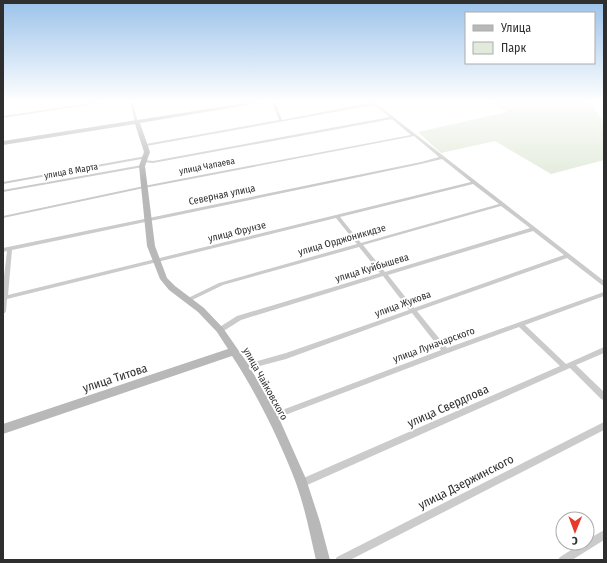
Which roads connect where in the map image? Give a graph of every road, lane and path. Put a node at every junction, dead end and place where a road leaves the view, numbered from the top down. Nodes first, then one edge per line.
1 (97, 128) edge
2 (139, 128) edge
3 (240, 128) edge
4 (336, 128) edge
5 (406, 128) edge
6 (415, 135) junction
7 (3, 143) edge
8 (146, 145) junction
9 (443, 157) junction
10 (143, 162) junction
11 (475, 182) junction
12 (3, 183) edge
13 (144, 187) junction
14 (3, 191) edge
15 (503, 204) junction
16 (337, 216) junction
17 (3, 217) edge
18 (149, 220) junction
19 (533, 229) junction
20 (359, 244) junction
21 (10, 249) junction
22 (3, 250) edge
23 (566, 256) junction
24 (157, 261) junction
25 (384, 274) junction
26 (604, 284) edge
27 (604, 294) edge
28 (4, 297) edge
29 (188, 300) junction
30 (413, 310) junction
31 (3, 311) edge
32 (520, 324) junction
33 (220, 330) junction
34 (604, 350) edge
35 (234, 351) junction
36 (446, 351) junction
37 (568, 366) junction
38 (245, 368) junction
39 (604, 397) edge
40 (272, 417) junction
41 (604, 426) edge
42 (3, 429) edge
43 (302, 483) junction
44 (604, 535) edge
45 (323, 560) edge
46 (340, 560) edge
47 (563, 560) edge

1 - 7 street
2 - 8 street, улица Чайковского
3 - 8 street
4 - 10 street, улица 8 Марта
5 - 6 street
6 - 9 street
6 - 13 street, улица Чапаева
8 - 10 street, улица Чайковского
9 - 11 street
9 - 18 street, Северная улица
10 - 12 street
10 - 13 street, улица Чайковского
10 - 14 street, улица 8 Марта
11 - 15 street
11 - 16 street, улица Фрунзе
13 - 17 street, улица Чапаева
13 - 18 street, улица Чайковского
15 - 19 street
15 - 20 street, улица Орджоникидзе
16 - 20 street
16 - 24 street, улица Фрунзе
18 - 21 street, Северная улица
18 - 24 street, улица Чайковского
19 - 23 street
19 - 25 street, улица Куйбышева
20 - 25 street
20 - 29 street, улица Орджоникидзе
21 - 22 street, Северная улица
21 - 28 street
23 - 26 street
23 - 30 street, улица Жукова
24 - 28 street, улица Фрунзе
24 - 29 street, улица Чайковского
25 - 30 street
25 - 33 street, улица Куйбышева
27 - 32 street, улица Луначарского
28 - 31 street
29 - 33 street, улица Чайковского
30 - 36 street
30 - 38 street, улица Жукова
32 - 36 street, улица Луначарского
32 - 37 street
33 - 35 street, улица Чайковского
34 - 37 street, улица Свердлова
35 - 38 street, улица Чайковского
35 - 42 street, улица Титова
36 - 40 street, улица Луначарского
37 - 39 street
37 - 43 street, улица Свердлова
38 - 40 street, улица Чайковского
40 - 43 street, улица Чайковского
41 - 46 street, улица Дзержинского
43 - 45 street, улица Чайковского
44 - 47 street

